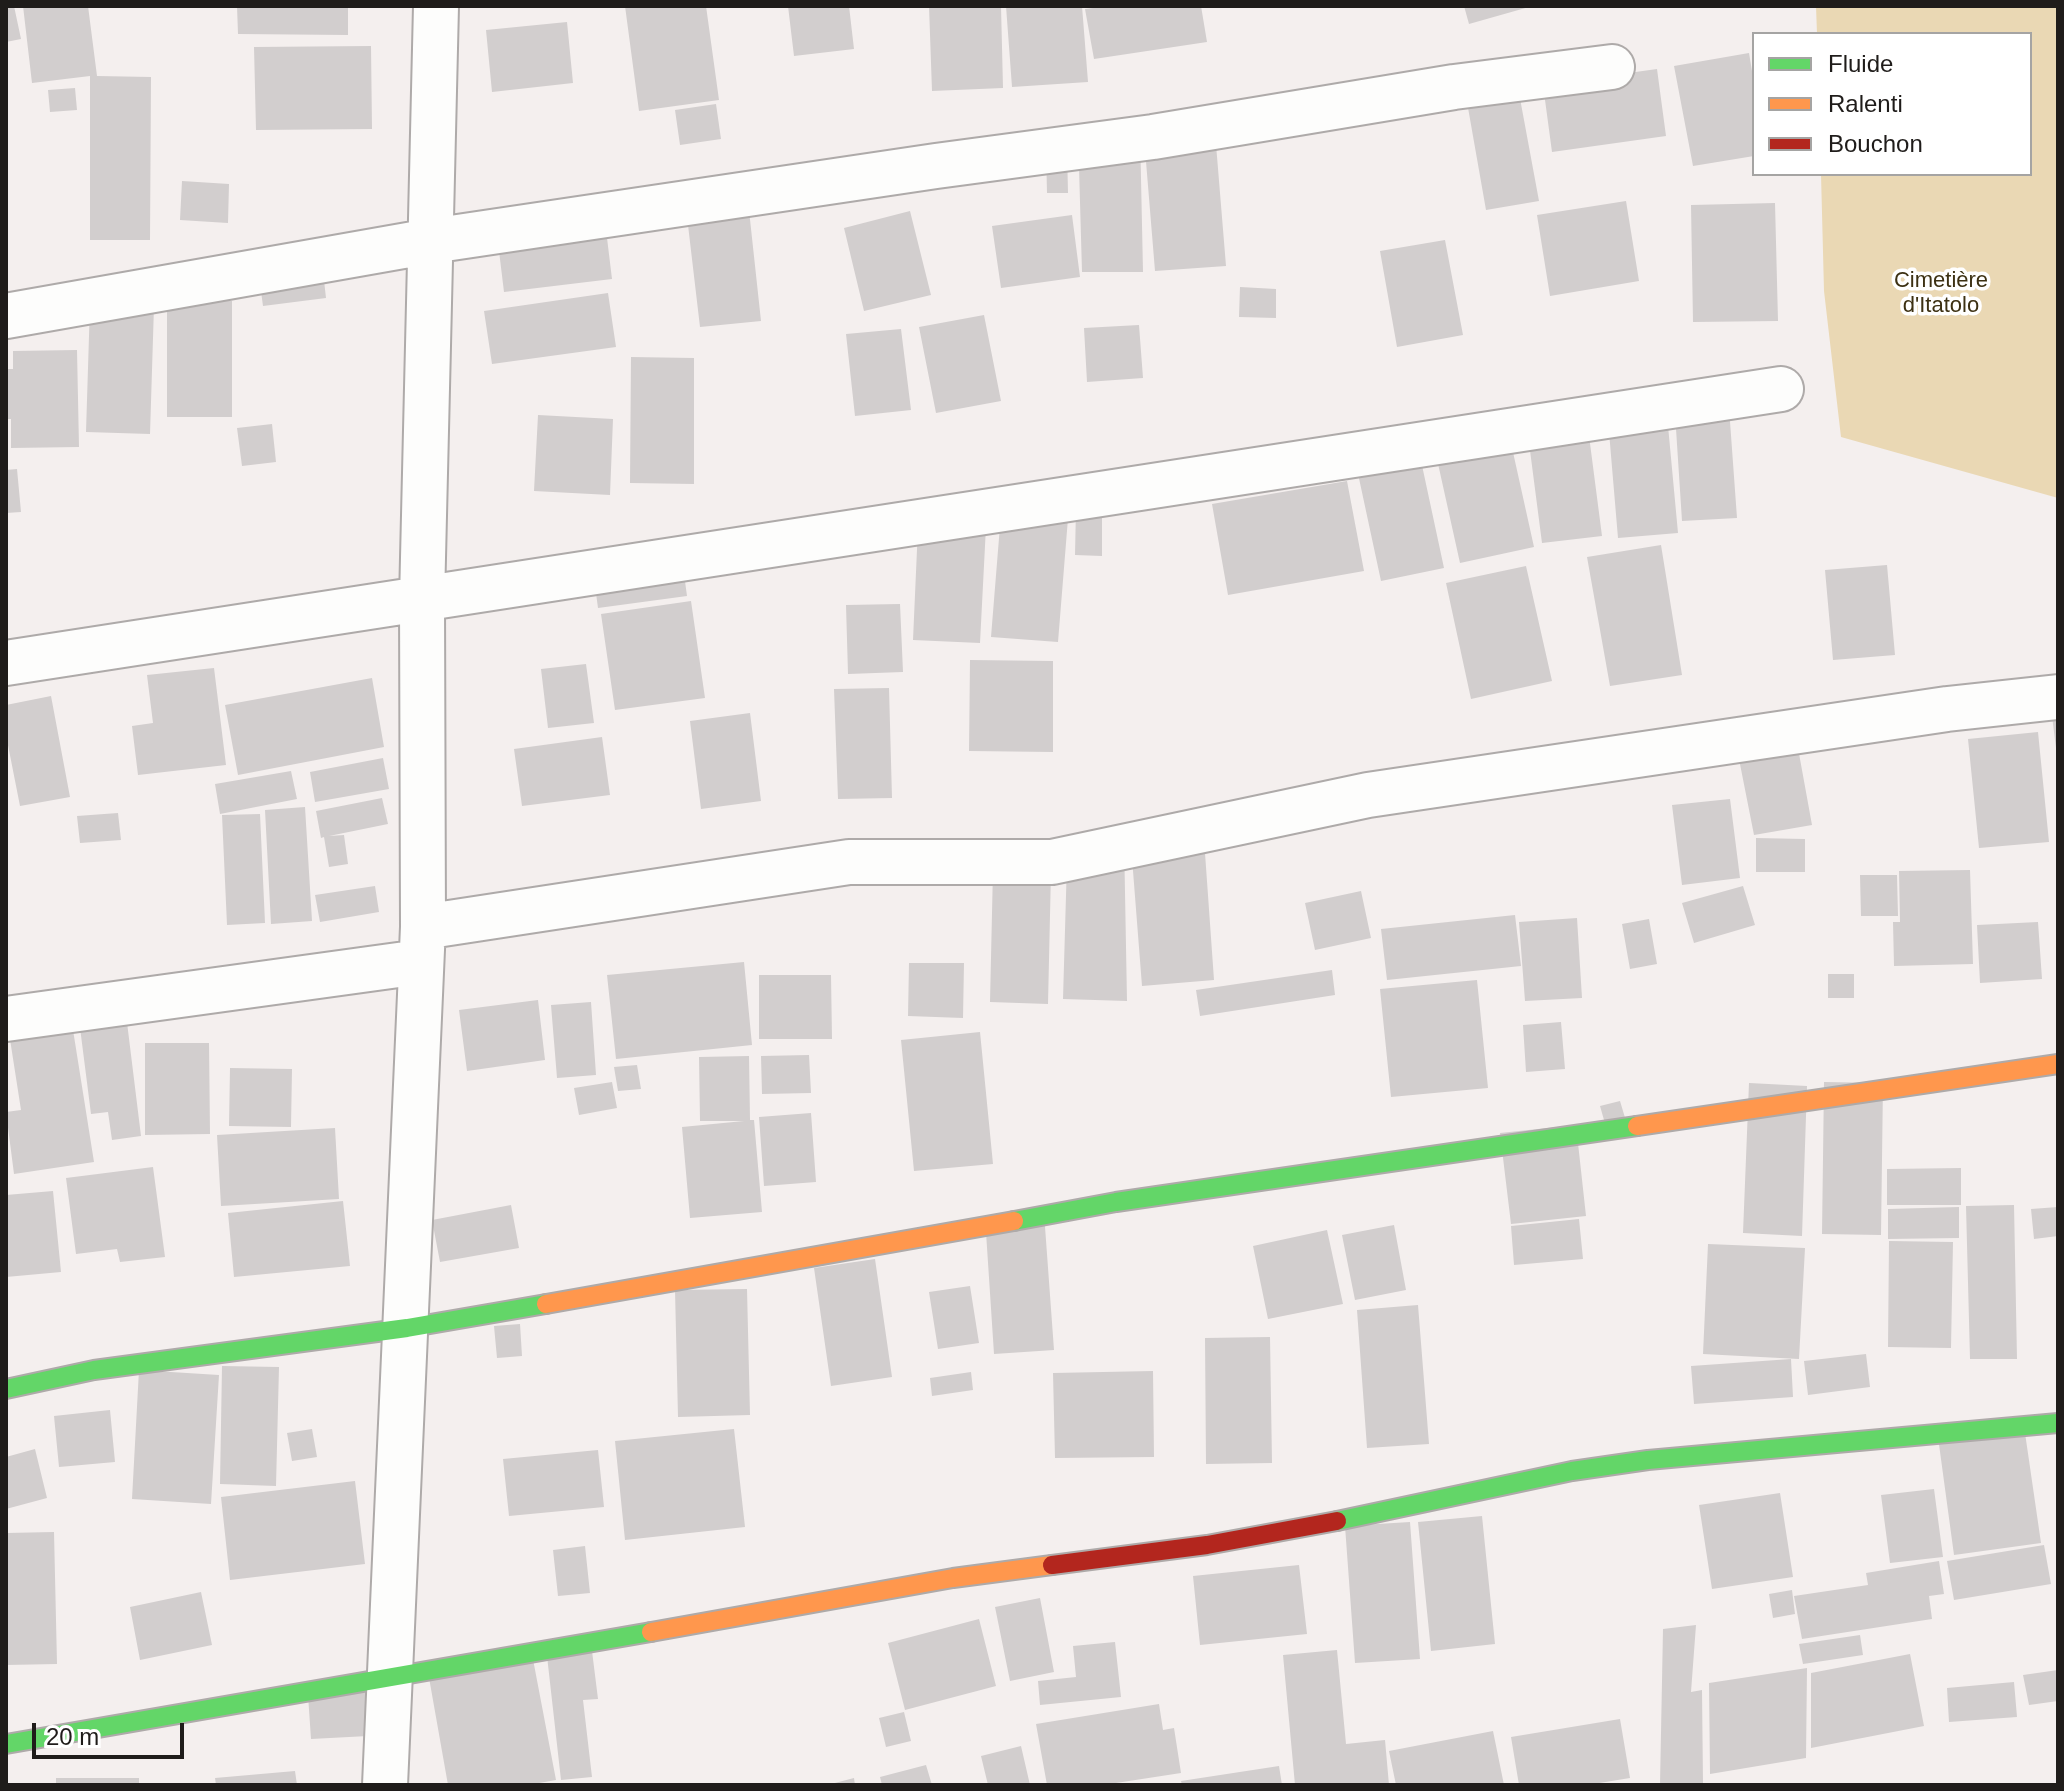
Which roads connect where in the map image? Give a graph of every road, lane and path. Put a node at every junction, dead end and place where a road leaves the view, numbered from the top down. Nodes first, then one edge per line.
1 (436, 6) edge
2 (1612, 67) dead end
3 (431, 241) junction
4 (6, 316) edge
5 (1781, 389) dead end
6 (422, 600) junction
7 (6, 663) edge
8 (2058, 697) edge
9 (422, 944) junction
10 (6, 1019) edge
11 (2058, 1064) edge
12 (407, 1328) junction
13 (6, 1389) edge
14 (2058, 1423) edge
15 (388, 1680) junction
16 (6, 1744) edge
17 (385, 1785) edge

1 - 3 street
2 - 3 street
3 - 4 street
3 - 6 street
5 - 6 street
6 - 7 street
6 - 9 street
8 - 9 street
9 - 10 street
9 - 12 street
11 - 12 street
12 - 13 street
12 - 15 street
14 - 15 street
15 - 16 street
15 - 17 street

